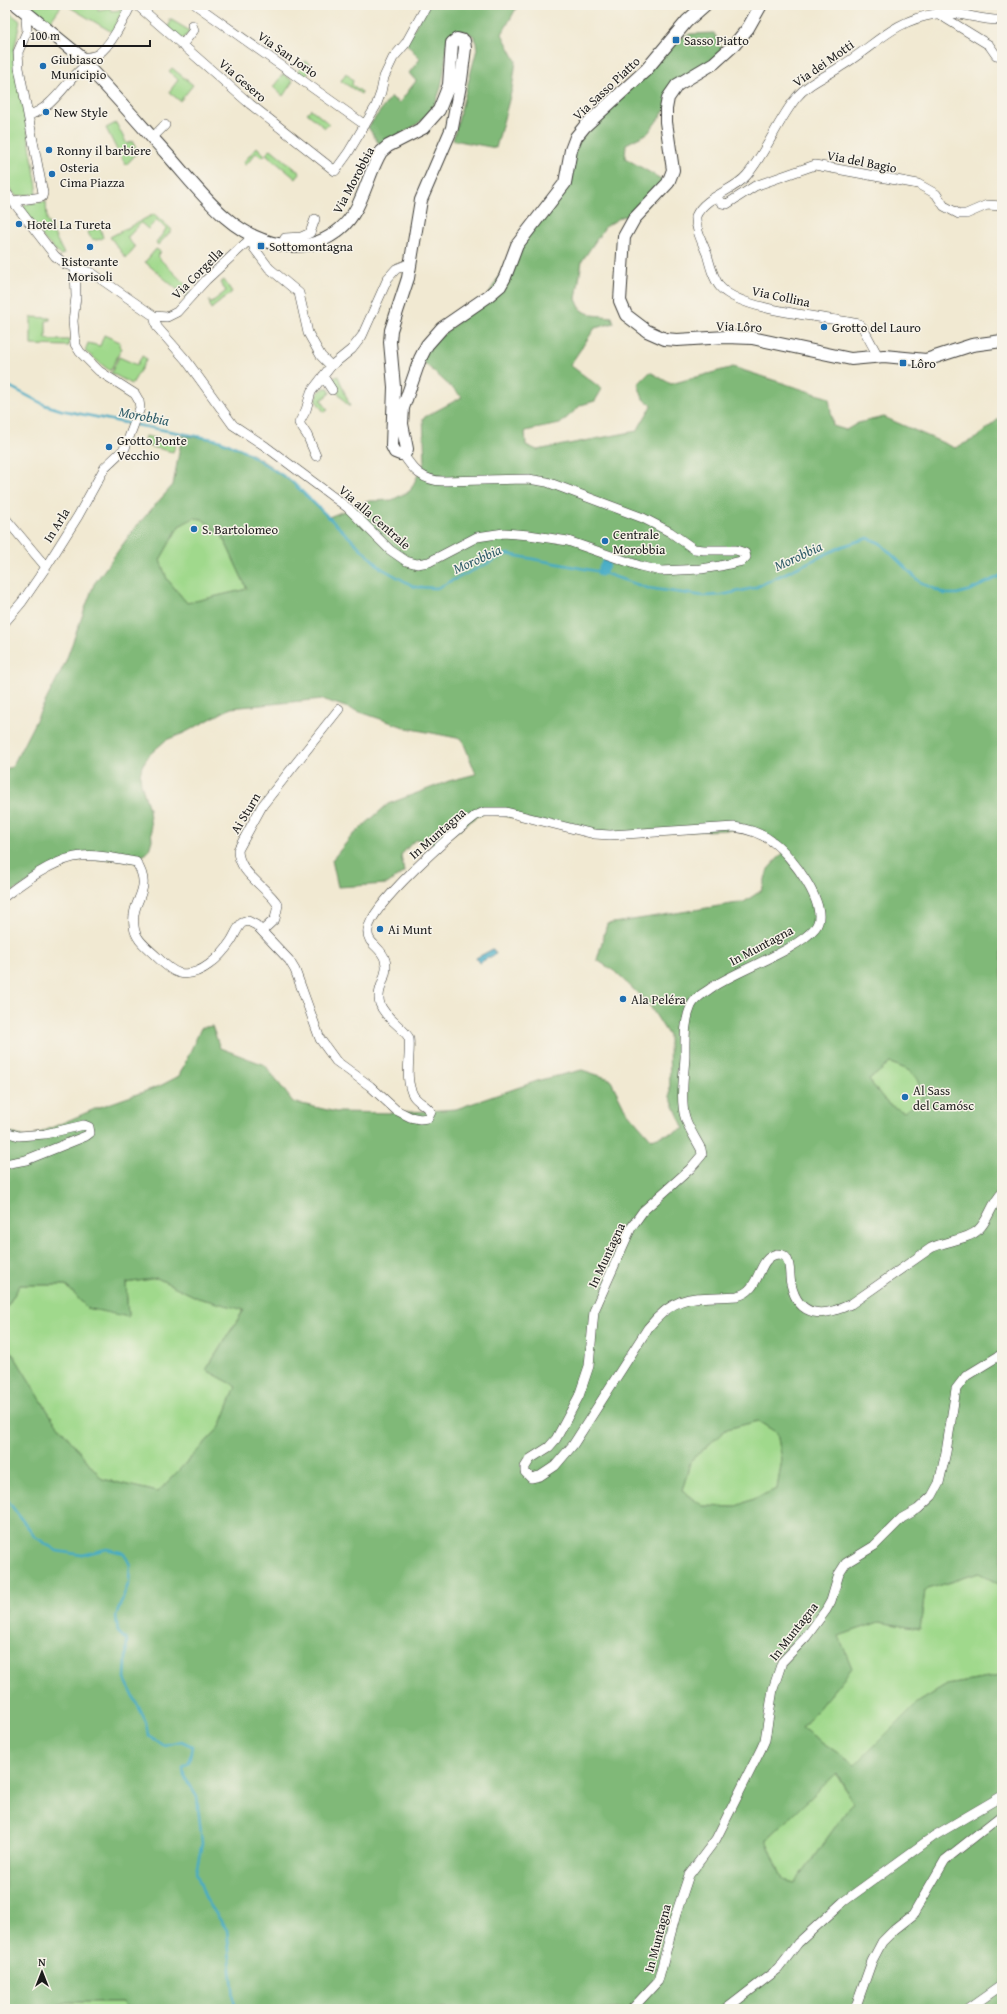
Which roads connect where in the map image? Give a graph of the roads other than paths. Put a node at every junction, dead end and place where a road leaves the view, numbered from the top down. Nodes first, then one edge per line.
1 (8, 5) edge
2 (17, 5) edge
3 (131, 5) edge
4 (137, 5) edge
5 (196, 5) edge
6 (427, 5) edge
7 (705, 5) edge
8 (761, 5) edge
9 (937, 13) junction
10 (26, 19) junction
11 (1002, 20) edge
12 (192, 25) dead end
13 (182, 45) junction
14 (1002, 56) edge
15 (84, 62) junction
16 (28, 115) junction
17 (365, 124) junction
18 (165, 125) dead end
19 (152, 138) junction
20 (5, 191) edge
21 (716, 197) junction
22 (13, 201) junction
23 (1002, 206) edge
24 (315, 219) dead end
25 (252, 236) junction
26 (281, 246) junction
27 (412, 263) junction
28 (75, 267) junction
29 (154, 316) junction
30 (1002, 341) edge
31 (878, 356) junction
32 (331, 366) junction
33 (324, 376) junction
34 (332, 390) dead end
35 (401, 454) junction
36 (316, 456) dead end
37 (5, 518) edge
38 (46, 567) junction
39 (14, 610) junction
40 (5, 615) edge
41 (5, 622) edge
42 (339, 709) dead end
43 (5, 896) edge
44 (262, 931) junction
45 (5, 1132) edge
46 (5, 1164) edge
47 (1002, 1193) edge
48 (1002, 1354) edge
49 (1002, 1796) edge
50 (1002, 1815) edge
51 (1002, 1985) edge
52 (632, 2009) edge
53 (726, 2009) edge
54 (855, 2009) edge
55 (968, 2009) edge

1 - 10 street, Via Morobbia
2 - 15 street, Via Morobbia
3 - 15 street
4 - 13 street, Via Gesero
5 - 17 street, Via San Jorio
6 - 17 street
7 - 35 street, Via Sasso Piatto
8 - 31 street, Via Lôro
9 - 11 street, Via dei Motti
9 - 14 street
9 - 21 street, Via dei Motti
10 - 15 street, Via Morobbia
10 - 16 street
12 - 13 street
13 - 17 street, Via Gesero
15 - 16 street
15 - 19 street, Via Morobbia
16 - 22 street
18 - 19 street
19 - 25 street, Via Morobbia
20 - 22 street, Via alla Centrale
21 - 23 street, Via del Bagio
21 - 31 street, Via Collina
22 - 28 street, Via alla Centrale
24 - 26 street
25 - 26 street, Via Morobbia
25 - 29 street, Via Corgella
25 - 32 street
26 - 27 street, Via Morobbia
27 - 32 street
27 - 35 street, Via Morobbia
28 - 29 street, Via alla Centrale
28 - 38 street, In Arla
29 - 35 street, Via alla Centrale
30 - 31 street, Via Lôro
32 - 33 street
33 - 34 street
33 - 36 street
37 - 38 street
38 - 39 street, In Arla
39 - 40 street
39 - 41 street, In Arla
42 - 44 street, Ai Sturn
43 - 44 street, In Muntagna
44 - 47 street, In Muntagna
45 - 46 street
48 - 52 street, In Muntagna
49 - 53 street
50 - 54 street
51 - 55 street

